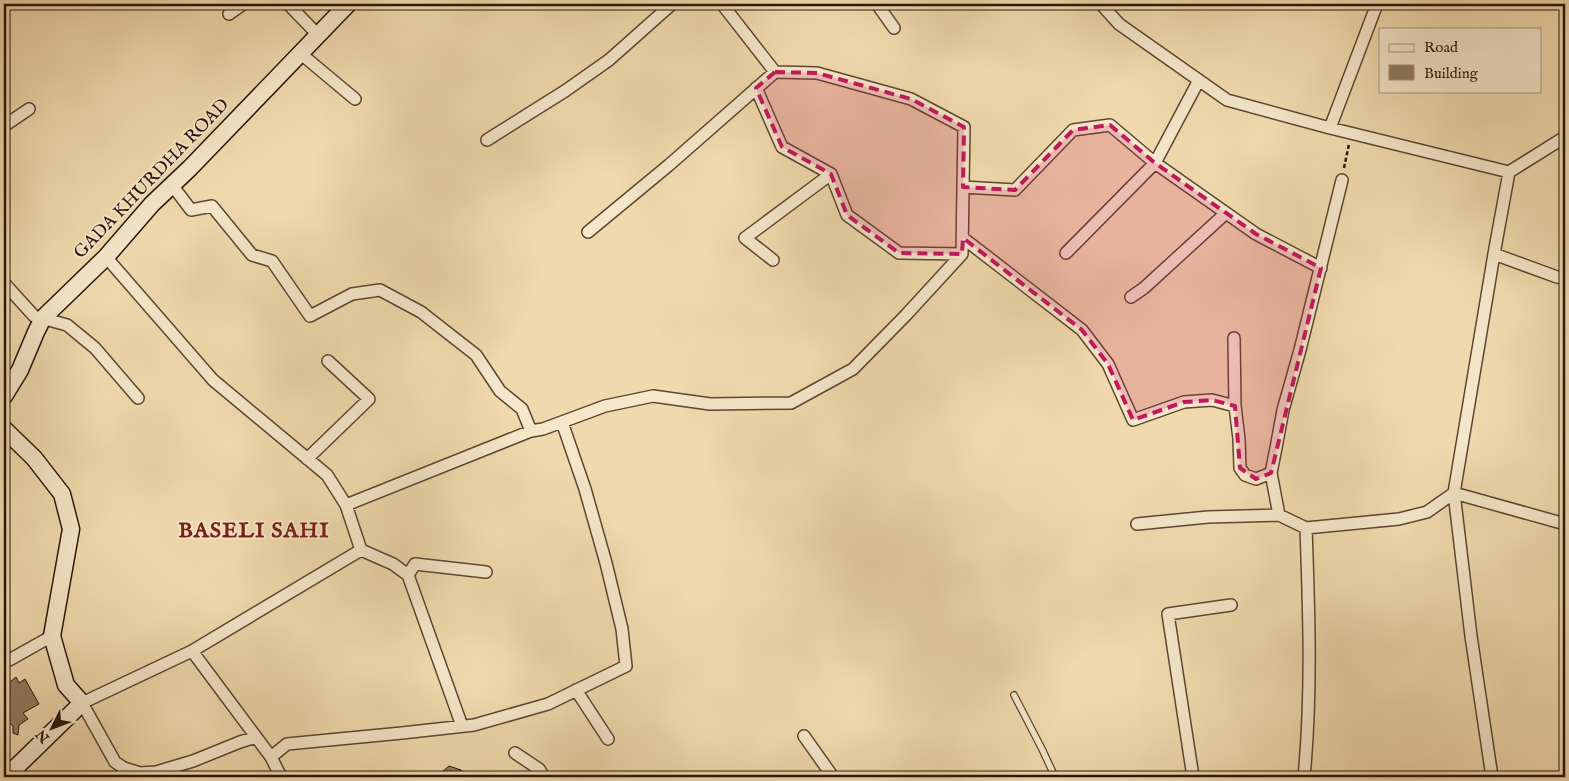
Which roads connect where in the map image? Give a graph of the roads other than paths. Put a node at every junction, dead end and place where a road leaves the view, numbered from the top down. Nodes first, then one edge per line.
1 (243, 4) edge
2 (288, 4) edge
3 (348, 4) edge
4 (672, 4) edge
5 (722, 4) edge
6 (877, 4) edge
7 (1101, 4) edge
8 (1377, 4) edge
9 (229, 14) dead end
10 (894, 28) dead end
11 (318, 35) junction
12 (300, 53) junction
13 (775, 72) junction
14 (1199, 80) junction
15 (756, 88) junction
16 (355, 99) dead end
17 (30, 109) dead end
18 (4, 126) edge
19 (1330, 128) junction
20 (1565, 137) edge
21 (487, 140) dead end
22 (1155, 163) junction
23 (1509, 172) junction
24 (831, 174) junction
25 (1342, 180) road end
26 (172, 185) junction
27 (963, 187) junction
28 (1226, 213) junction
29 (588, 232) dead end
30 (962, 238) junction
31 (1066, 253) dead end
32 (962, 254) junction
33 (1494, 254) junction
34 (106, 257) junction
35 (773, 260) dead end
36 (1320, 268) junction
37 (1565, 278) edge
38 (4, 283) edge
39 (1131, 298) dead end
40 (43, 318) junction
41 (1234, 338) dead end
42 (328, 361) dead end
43 (4, 396) edge
44 (138, 398) dead end
45 (1235, 406) junction
46 (562, 422) junction
47 (4, 429) edge
48 (531, 431) junction
49 (308, 459) junction
50 (1271, 473) junction
51 (1454, 494) junction
52 (346, 505) junction
53 (1279, 514) junction
54 (1137, 524) dead end
55 (1565, 524) edge
56 (1306, 528) junction
57 (361, 550) junction
58 (486, 572) dead end
59 (408, 575) junction
60 (1231, 605) dead end
61 (52, 636) junction
62 (192, 651) junction
63 (4, 663) edge
64 (576, 690) junction
65 (1014, 695) dead end
66 (82, 703) junction
67 (462, 726) junction
68 (804, 736) dead end
69 (256, 737) junction
70 (608, 739) dead end
71 (515, 753) dead end
72 (271, 757) junction
73 (6, 777) edge
74 (281, 777) edge
75 (544, 777) edge
76 (833, 777) edge
77 (1055, 777) edge
78 (1193, 777) edge
79 (1304, 777) edge
80 (1492, 777) edge

1 - 9 street
2 - 11 street
3 - 11 main road, GADA KHURDHA ROAD
4 - 21 street
5 - 13 street
6 - 10 street
7 - 14 street
8 - 19 street
11 - 12 main road, GADA KHURDHA ROAD
12 - 16 street
12 - 26 main road, GADA KHURDHA ROAD
13 - 15 street
13 - 27 street
14 - 19 street
14 - 22 street
15 - 24 street
15 - 29 street
17 - 18 street
19 - 23 street
20 - 23 street
22 - 27 street
22 - 28 street
22 - 31 street
23 - 33 street
24 - 32 street
24 - 35 street
25 - 36 street
26 - 34 main road, GADA KHURDHA ROAD
26 - 48 street
27 - 30 street
28 - 36 street
28 - 39 street
30 - 32 street
30 - 45 street
32 - 46 street
33 - 37 street
33 - 51 street
34 - 40 main road, GADA KHURDHA ROAD
34 - 49 street
36 - 50 street
38 - 40 street
40 - 43 main road, GADA KHURDHA ROAD
40 - 44 street
41 - 45 street
42 - 49 street
45 - 50 street
46 - 48 street
46 - 64 street
47 - 61 main road
48 - 52 street
49 - 52 street
50 - 53 street
51 - 55 street
51 - 56 street
51 - 80 street
52 - 57 street
53 - 54 street
53 - 56 street
56 - 79 street
57 - 59 street
57 - 62 street
58 - 59 street
59 - 67 street
60 - 78 street
61 - 63 street
61 - 66 main road
62 - 66 street
62 - 69 street
64 - 67 street
64 - 70 street
65 - 77 lane
66 - 69 street
66 - 73 main road
67 - 72 street
68 - 76 street
69 - 72 street
71 - 75 street
72 - 74 street

